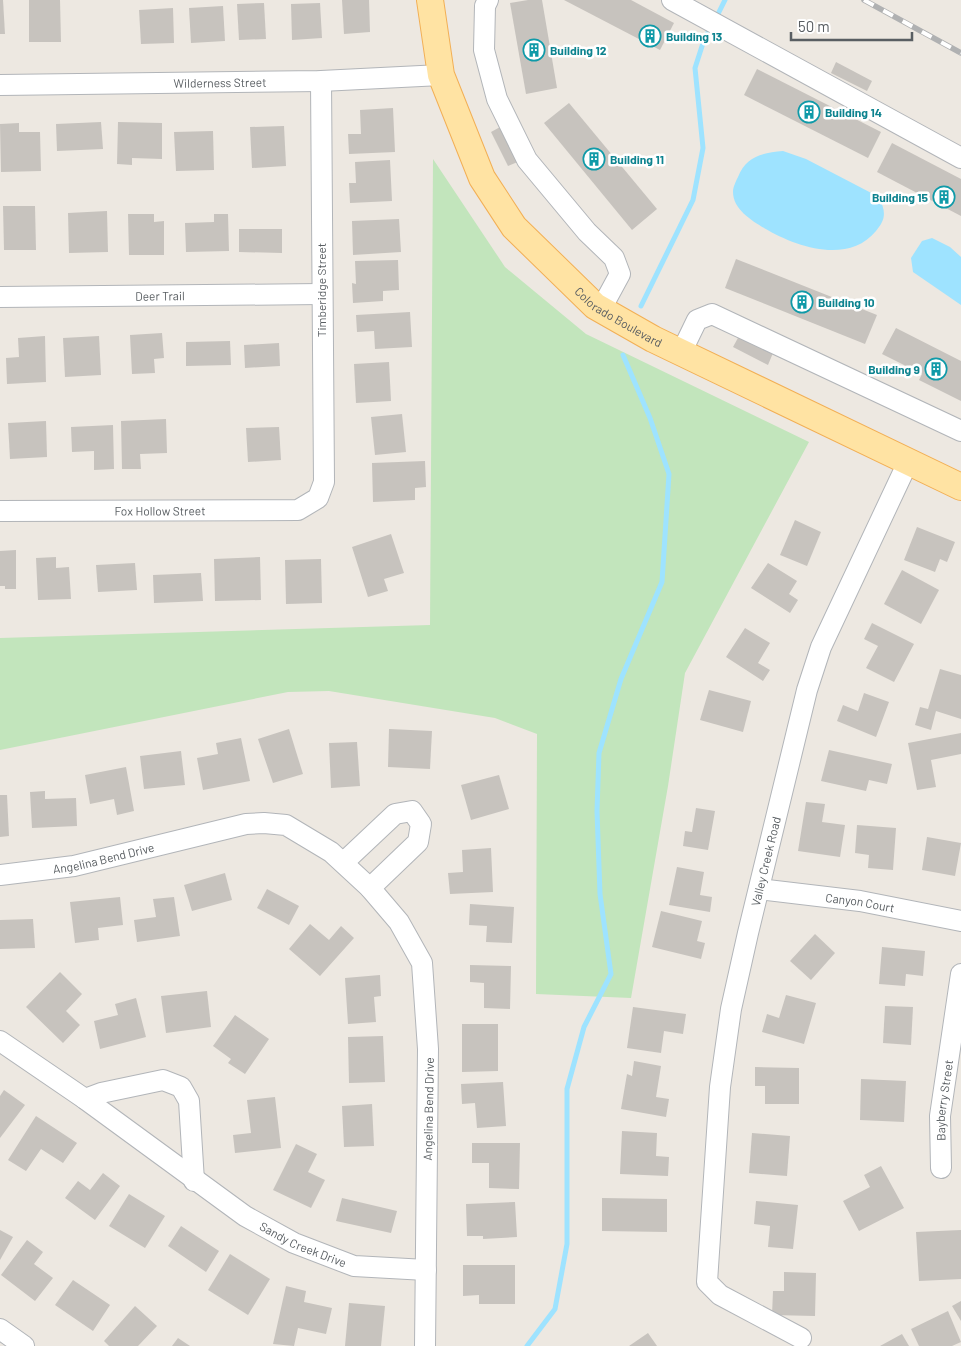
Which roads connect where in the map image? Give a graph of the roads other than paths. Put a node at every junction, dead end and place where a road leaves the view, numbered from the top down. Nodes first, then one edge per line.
1 (430, 0) edge
2 (488, 0) edge
3 (672, 0) edge
4 (440, 75) junction
5 (321, 81) junction
6 (0, 85) edge
7 (961, 158) edge
8 (321, 294) junction
9 (0, 297) edge
10 (601, 309) junction
11 (680, 353) junction
12 (961, 432) edge
13 (908, 462) junction
14 (961, 487) edge
15 (318, 498) joint
16 (0, 511) edge
17 (344, 862) junction
18 (0, 875) edge
19 (370, 888) junction
20 (759, 889) junction
21 (961, 921) edge
22 (961, 974) edge
23 (0, 1041) edge
24 (85, 1099) junction
25 (941, 1168) dead end
26 (194, 1181) junction
27 (426, 1270) junction
28 (0, 1329) edge
29 (801, 1338) dead end
30 (24, 1346) edge
31 (425, 1346) edge

1 - 4 main road, Colorado Boulevard
2 - 10 street
3 - 7 street
4 - 5 street, Wilderness Street
4 - 10 main road, Colorado Boulevard
5 - 6 street, Wilderness Street
5 - 8 street, Timberidge Street
8 - 9 street, Deer Trail
8 - 15 street, Timberidge Street
10 - 11 main road, Colorado Boulevard
11 - 12 street
11 - 13 main road, Colorado Boulevard
13 - 14 main road, Colorado Boulevard
13 - 20 street, Valley Creek Road
15 - 16 street, Fox Hollow Street
17 - 18 street, Angelina Bend Drive
17 - 19 street, Angelina Bend Drive
17 - 19 street
19 - 27 street, Angelina Bend Drive
20 - 21 street, Canyon Court
20 - 29 street, Valley Creek Road
22 - 25 street, Bayberry Street
23 - 24 street, Sandy Creek Drive
24 - 26 street, Sandy Creek Drive
24 - 26 street
26 - 27 street, Sandy Creek Drive
27 - 31 street, Angelina Bend Drive
28 - 30 street

